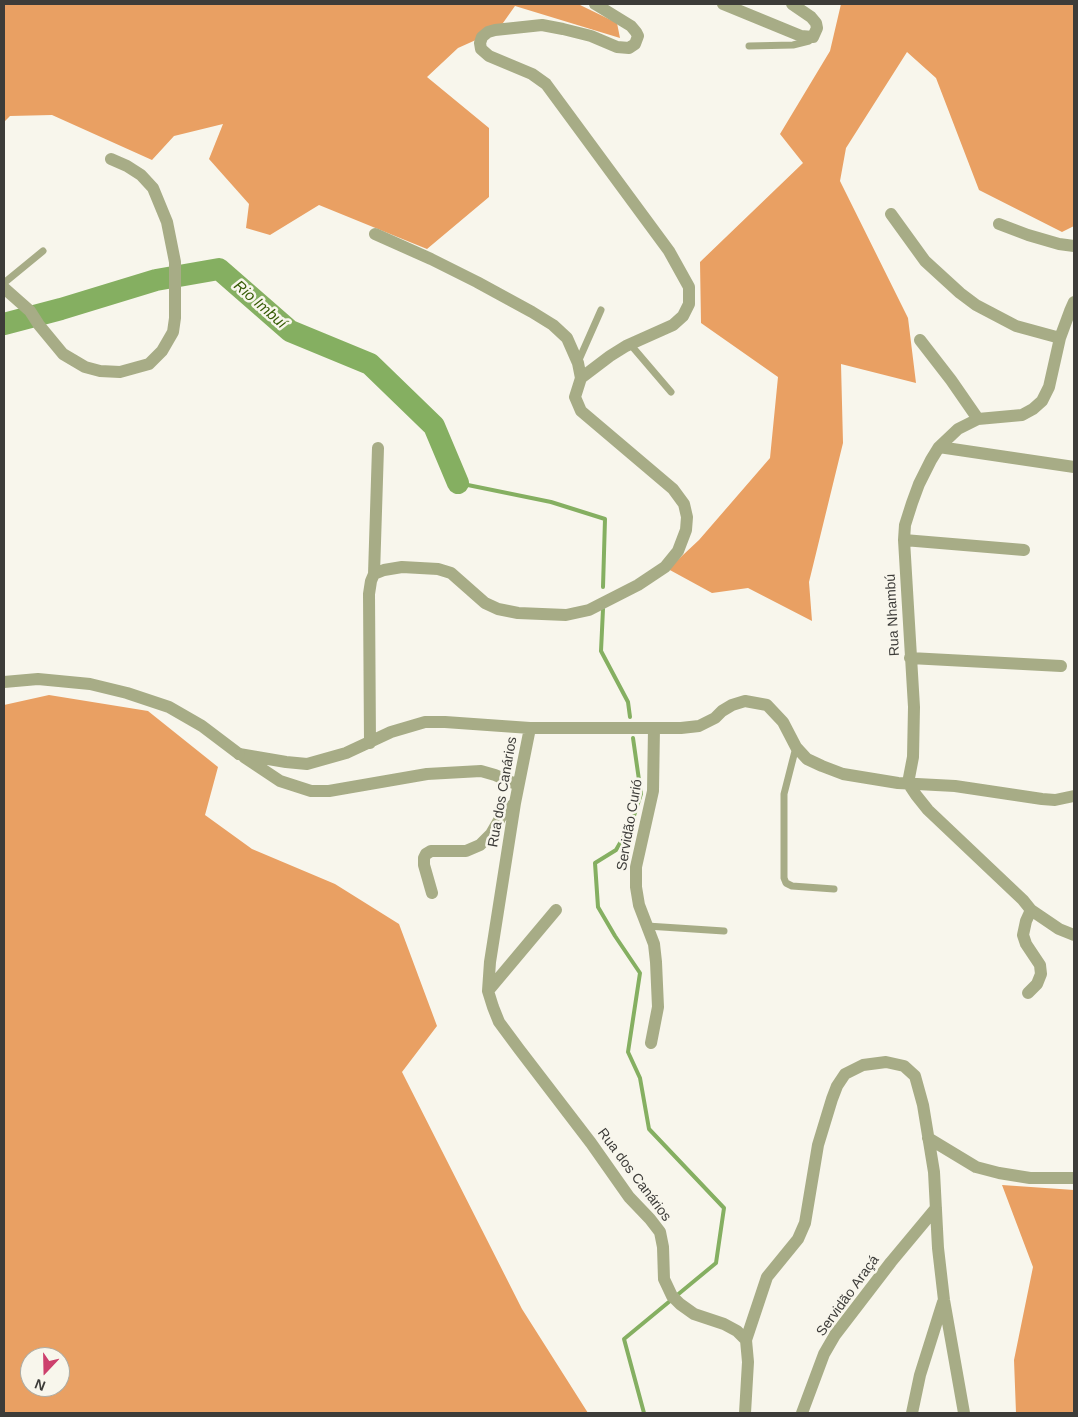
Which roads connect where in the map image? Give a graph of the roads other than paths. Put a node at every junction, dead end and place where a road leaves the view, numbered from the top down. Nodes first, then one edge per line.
1 (595, 4) edge
2 (723, 4) edge
3 (792, 4) edge
4 (813, 36) junction
5 (749, 46) dead end
6 (111, 159) dead end
7 (891, 214) dead end
8 (999, 224) dead end
9 (375, 234) dead end
10 (1074, 246) edge
11 (43, 251) dead end
12 (4, 282) edge
13 (4, 288) edge
14 (1074, 302) edge
15 (601, 310) dead end
16 (1060, 338) junction
17 (920, 340) dead end
18 (630, 344) junction
19 (578, 363) junction
20 (581, 378) junction
21 (670, 392) dead end
22 (978, 418) junction
23 (939, 447) junction
24 (378, 448) dead end
25 (1074, 468) edge
26 (904, 540) junction
27 (1024, 550) dead end
28 (374, 574) junction
29 (910, 658) junction
30 (1061, 666) dead end
31 (4, 682) edge
32 (530, 728) junction
33 (654, 728) junction
34 (370, 743) junction
35 (796, 747) junction
36 (240, 754) junction
37 (908, 783) junction
38 (518, 785) junction
39 (1074, 796) edge
40 (515, 803) junction
41 (834, 890) dead end
42 (432, 893) dead end
43 (556, 910) dead end
44 (1031, 910) junction
45 (647, 926) junction
46 (724, 931) dead end
47 (1074, 935) edge
48 (488, 991) junction
49 (1028, 993) dead end
50 (651, 1043) dead end
51 (928, 1138) junction
52 (1074, 1178) edge
53 (936, 1208) junction
54 (944, 1300) junction
55 (746, 1340) junction
56 (745, 1413) edge
57 (802, 1413) edge
58 (912, 1413) edge
59 (964, 1413) edge

1 - 18 street
2 - 4 street
3 - 4 street
4 - 5 lane
6 - 13 street
7 - 16 street
8 - 10 street
9 - 19 street
11 - 12 lane
14 - 16 street, Rua Nhambú
15 - 19 lane
16 - 22 street, Rua Nhambú
17 - 22 street
18 - 20 street
18 - 21 lane
19 - 20 street
20 - 28 street
22 - 23 street, Rua Nhambú
23 - 25 street
23 - 26 street, Rua Nhambú
24 - 28 street
26 - 27 street
26 - 29 street, Rua Nhambú
28 - 34 street
29 - 30 street
29 - 37 street, Rua Nhambú
31 - 36 street
32 - 33 street
32 - 34 street
32 - 38 street, Rua dos Canários
33 - 35 street
33 - 45 street, Servidão Curió
34 - 36 street
35 - 37 street
35 - 41 lane
36 - 38 street
37 - 39 street
37 - 44 street
38 - 40 street, Rua dos Canários
40 - 42 street
40 - 48 street, Rua dos Canários
43 - 48 street
44 - 47 street
44 - 49 street
45 - 46 lane
45 - 50 street, Servidão Curió
48 - 55 street, Rua dos Canários
51 - 52 street
51 - 53 street
51 - 55 street
53 - 54 street
53 - 57 street, Servidão Araçá
54 - 58 street
54 - 59 street
55 - 56 street

